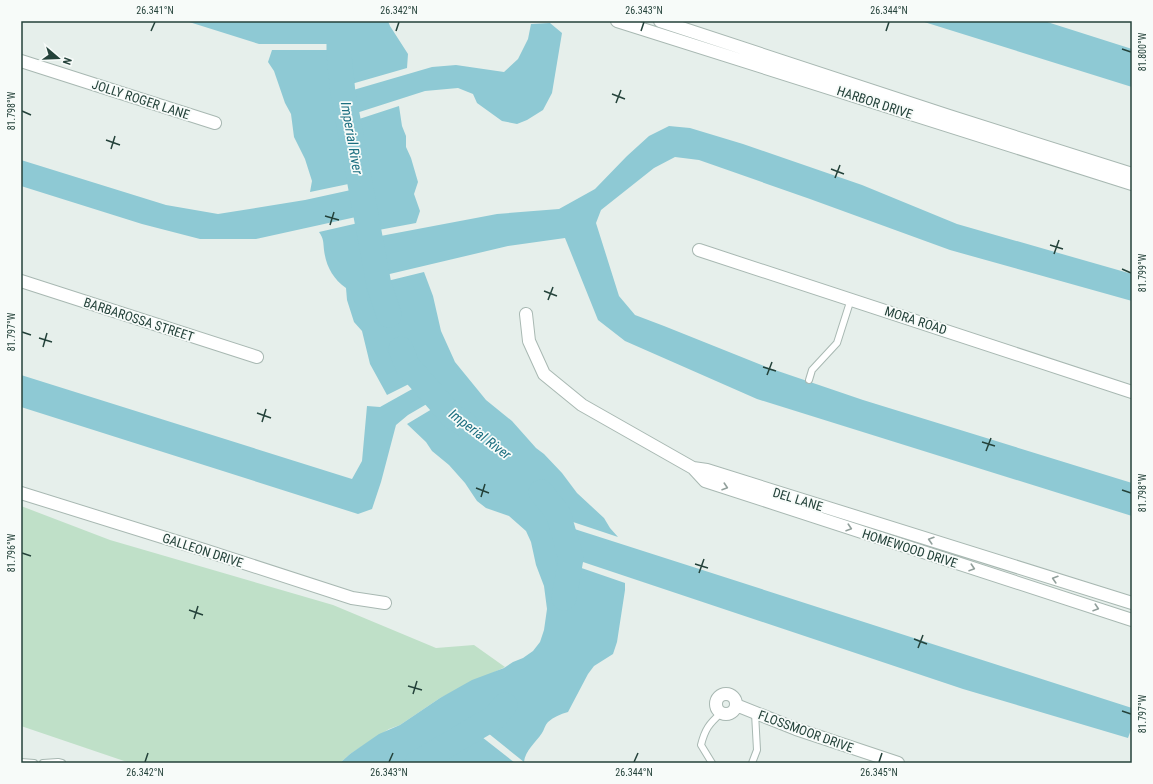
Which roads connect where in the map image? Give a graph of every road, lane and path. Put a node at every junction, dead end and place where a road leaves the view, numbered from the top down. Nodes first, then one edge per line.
1 (617, 21) edge
2 (660, 21) edge
3 (21, 61) edge
4 (215, 122) dead end
5 (1132, 174) edge
6 (1132, 184) edge
7 (699, 250) dead end
8 (21, 281) edge
9 (851, 299) junction
10 (526, 314) dead end
11 (256, 357) dead end
12 (809, 380) dead end
13 (1132, 392) edge
14 (693, 468) junction
15 (21, 493) edge
16 (385, 603) dead end
17 (1132, 604) edge
18 (1132, 620) edge
19 (736, 706) junction
20 (721, 713) junction
21 (755, 713) junction
22 (21, 762) edge
23 (34, 763) edge
24 (43, 763) edge
25 (62, 763) edge
26 (712, 763) edge
27 (752, 763) edge
28 (898, 763) edge

1 - 6 street, HARBOR DRIVE
2 - 5 street, HARBOR DRIVE
3 - 4 street, JOLLY ROGER LANE
7 - 9 street, MORA ROAD
8 - 11 street, BARBAROSSA STREET
9 - 12 lane
9 - 13 street, MORA ROAD
10 - 14 street, DEL LANE
17 -> 14 street, DEL LANE
14 -> 18 street, HOMEWOOD DRIVE
15 - 16 street, GALLEON DRIVE
19 - 20 street
19 - 20 street, FLOSSMOOR DRIVE
19 - 21 street, FLOSSMOOR DRIVE
20 - 26 lane
21 - 27 lane
21 - 28 street, FLOSSMOOR DRIVE
22 - 23 lane
24 - 25 lane

